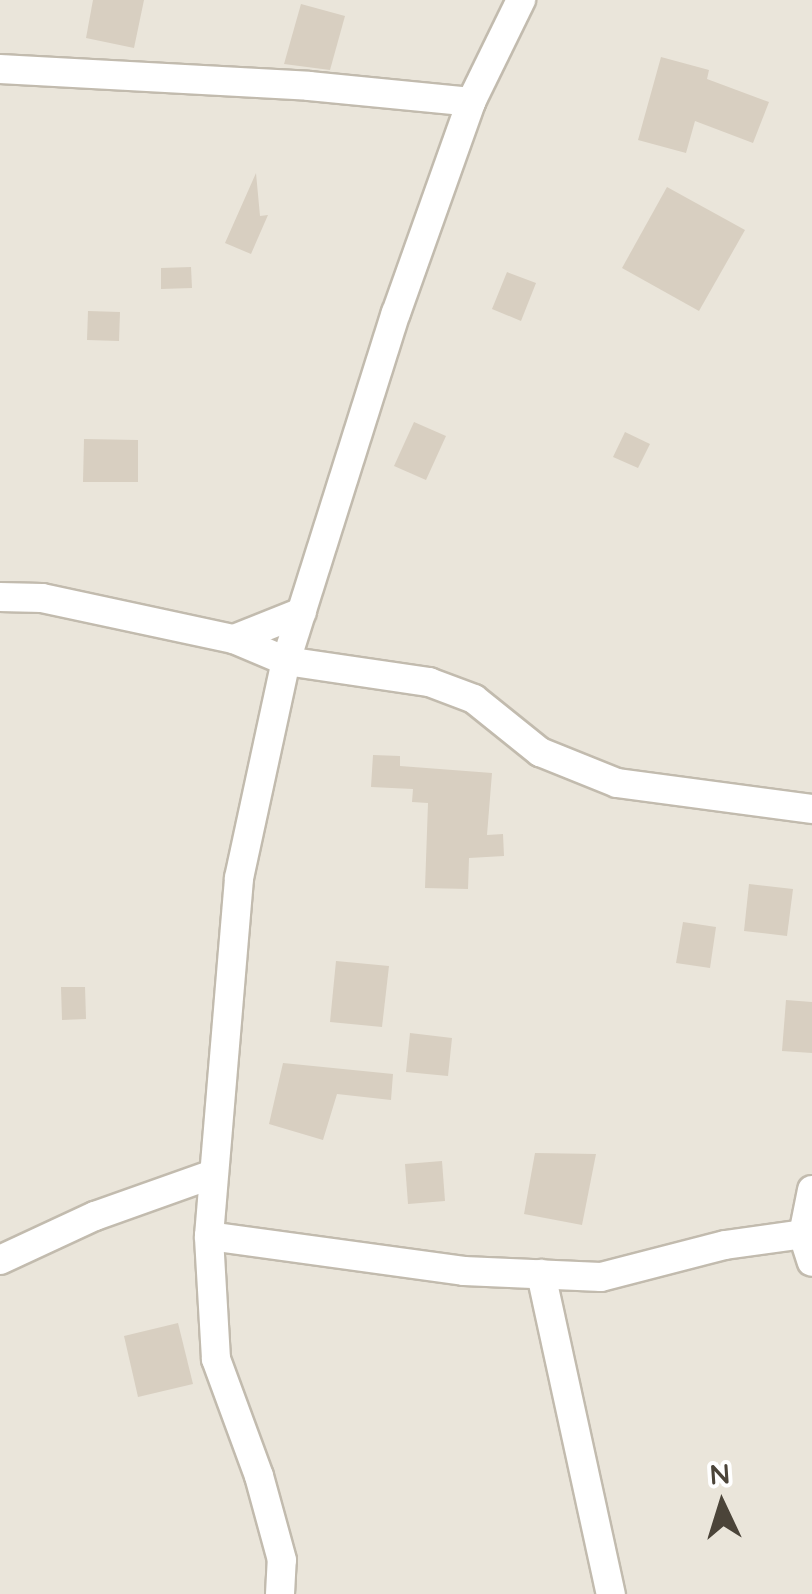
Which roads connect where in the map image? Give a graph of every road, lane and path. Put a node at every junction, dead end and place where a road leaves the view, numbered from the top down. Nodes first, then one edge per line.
1 (522, 0) edge
2 (0, 70) edge
3 (471, 102) junction
4 (0, 597) edge
5 (302, 612) junction
6 (234, 639) junction
7 (286, 661) junction
8 (812, 809) edge
9 (213, 1174) junction
10 (812, 1190) edge
11 (209, 1236) junction
12 (809, 1243) edge
13 (0, 1260) edge
14 (540, 1274) junction
15 (280, 1594) edge
16 (611, 1594) edge

1 - 3 street
2 - 3 street
3 - 5 street
4 - 6 street
5 - 6 street
5 - 7 street
6 - 7 street
7 - 8 street
7 - 9 street
9 - 11 street
9 - 13 street
10 - 12 street
11 - 14 street
11 - 15 street
12 - 14 street
14 - 16 street

